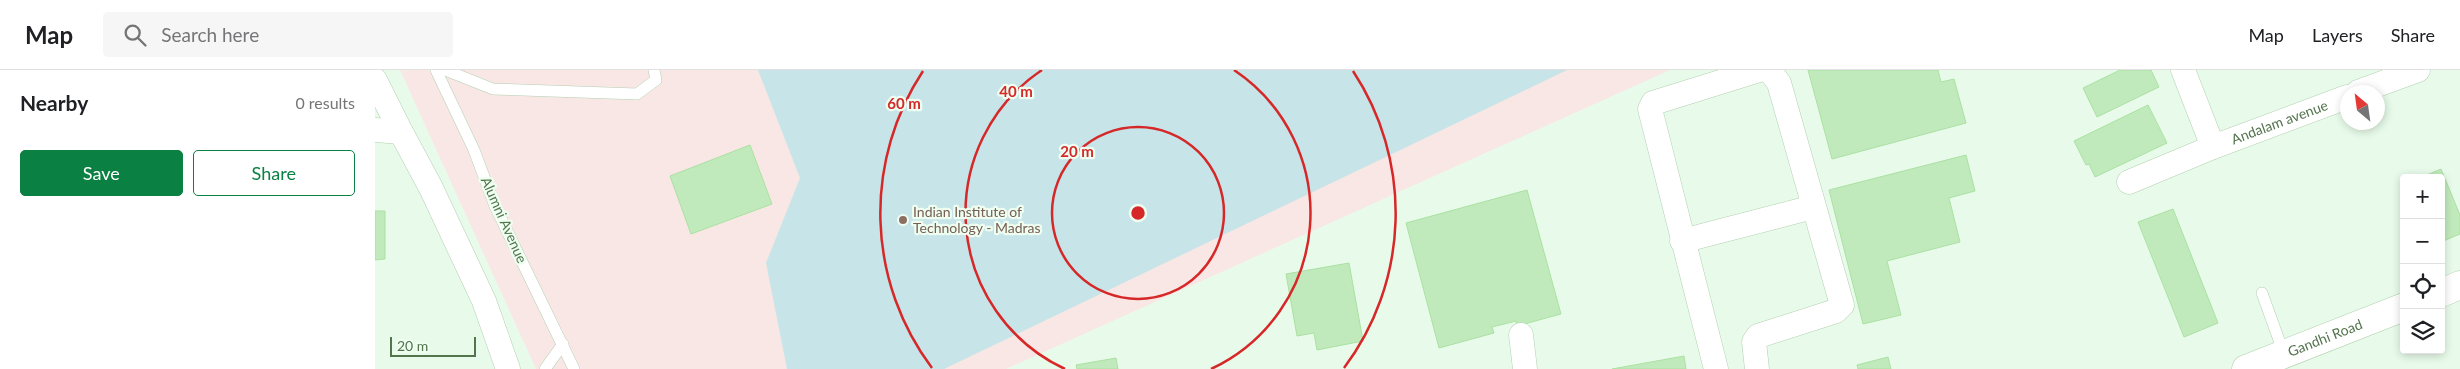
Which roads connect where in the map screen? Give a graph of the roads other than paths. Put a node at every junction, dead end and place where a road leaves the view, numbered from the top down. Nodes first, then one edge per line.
1 (436, 70) edge
2 (445, 70) edge
3 (654, 70) edge
4 (1759, 70) edge
5 (1769, 70) edge
6 (2183, 70) edge
7 (2418, 70) edge
8 (375, 80) edge
9 (2377, 85) edge
10 (2340, 99) edge
11 (375, 130) edge
12 (401, 132) junction
13 (2213, 147) junction
14 (2129, 182) dead end
15 (1813, 207) junction
16 (1682, 240) junction
17 (2460, 285) edge
18 (2445, 291) edge
19 (2261, 292) dead end
20 (2400, 309) edge
21 (1521, 335) dead end
22 (563, 344) junction
23 (2284, 354) junction
24 (508, 369) edge
25 (545, 369) edge
26 (574, 369) edge
27 (1525, 369) edge
28 (1716, 369) edge
29 (1757, 369) edge
30 (2246, 369) edge

1 - 22 lane, Alumni Avenue
2 - 3 lane
4 - 16 street
5 - 15 street
6 - 13 street
7 - 9 street
8 - 12 street
10 - 13 street, Andalam avenue
11 - 12 street
12 - 24 street
13 - 14 street, Andalam avenue
15 - 16 street
15 - 29 street
16 - 28 street
17 - 18 street
19 - 23 lane
20 - 23 street, Gandhi Road
21 - 27 street
22 - 25 lane
22 - 26 lane, Alumni Avenue
23 - 30 street, Gandhi Road

